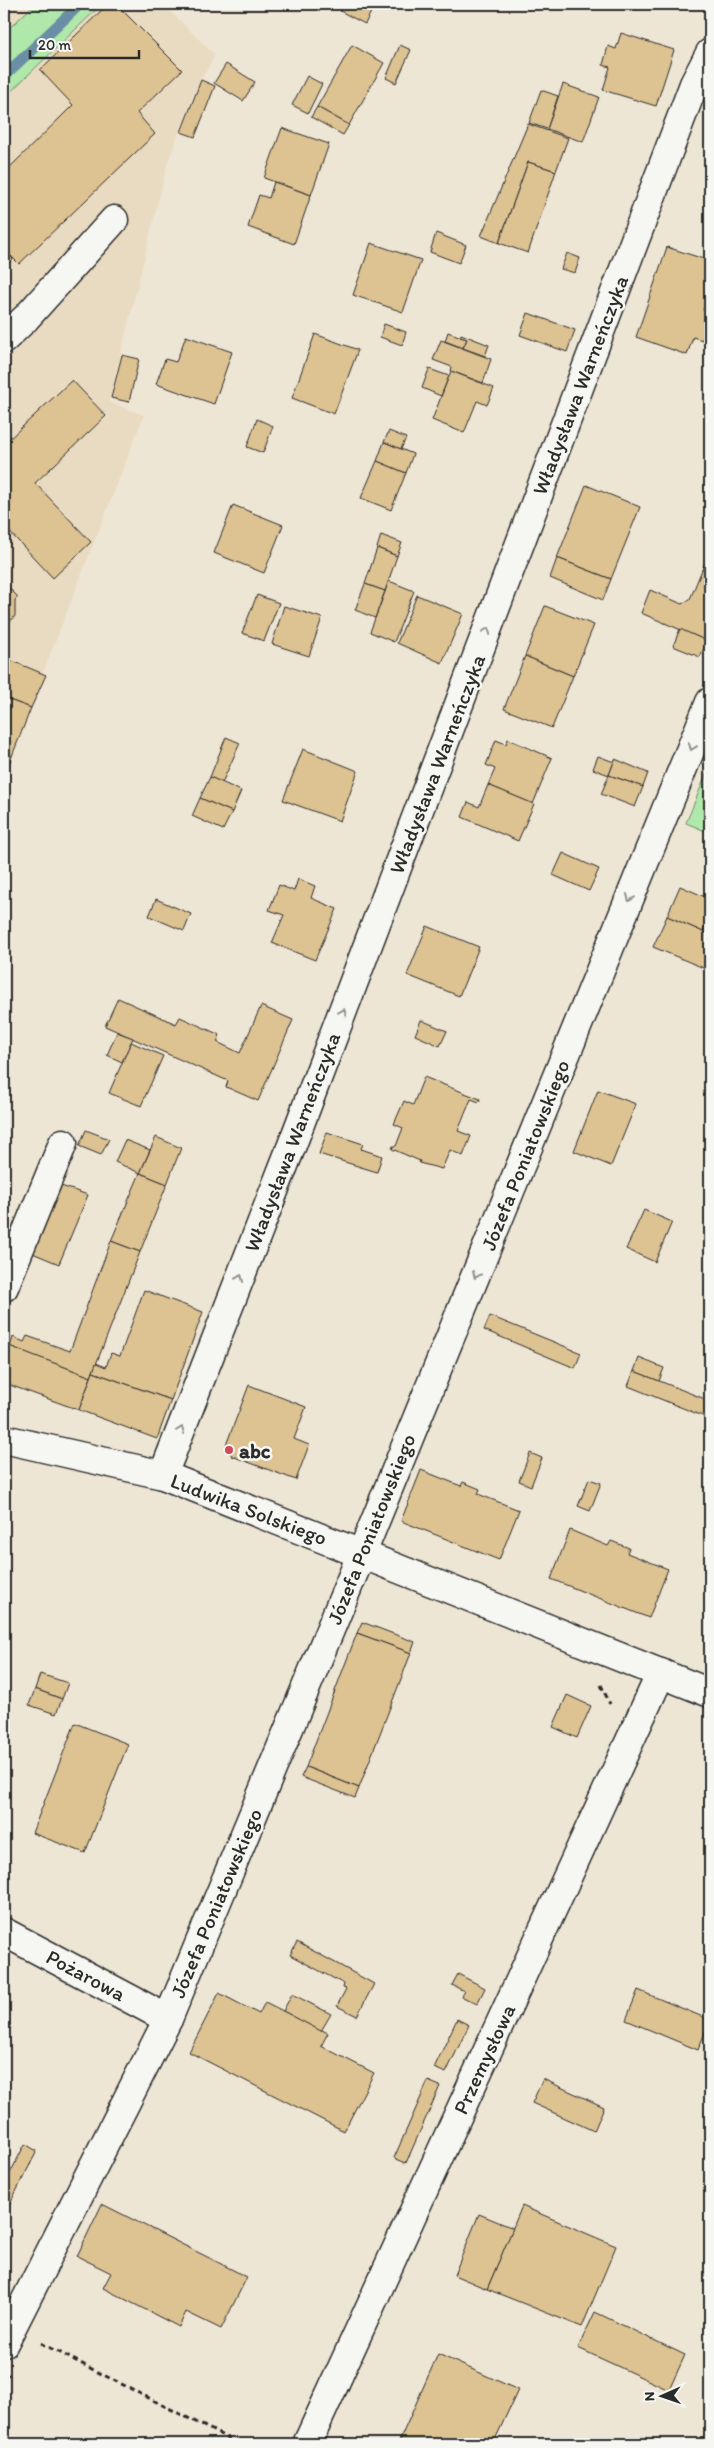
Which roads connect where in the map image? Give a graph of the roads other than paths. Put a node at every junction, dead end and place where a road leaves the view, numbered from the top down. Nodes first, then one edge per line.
1 (710, 53) edge
2 (114, 220) dead end
3 (4, 339) edge
4 (710, 702) edge
5 (63, 1143) dead end
6 (4, 1287) edge
7 (4, 1439) edge
8 (163, 1475) junction
9 (362, 1553) junction
10 (661, 1673) junction
11 (710, 1692) edge
12 (4, 1932) edge
13 (168, 2019) junction
14 (8, 2336) edge
15 (306, 2444) edge

8 -> 1 street, Władysława Warneńczyka
2 - 3 street
4 -> 9 street, Józefa Poniatowskiego
5 - 6 street
7 - 8 street, Ludwika Solskiego
8 - 9 street, Ludwika Solskiego
9 - 10 street, Ludwika Solskiego
9 - 13 street, Józefa Poniatowskiego
10 - 11 street, Ludwika Solskiego
10 - 15 street, Przemysłowa
12 - 13 street, Pożarowa
13 - 14 street, Józefa Poniatowskiego

